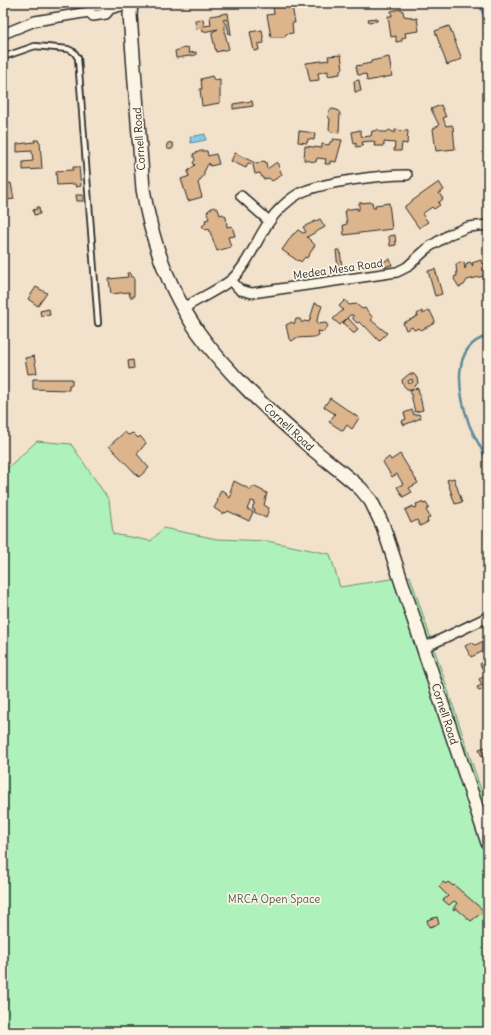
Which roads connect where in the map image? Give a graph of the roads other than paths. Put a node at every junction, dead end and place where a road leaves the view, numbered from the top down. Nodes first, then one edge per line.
1 (131, 3) edge
2 (3, 34) edge
3 (3, 57) edge
4 (407, 175) dead end
5 (241, 196) dead end
6 (269, 221) junction
7 (488, 224) edge
8 (231, 280) junction
9 (184, 308) junction
10 (98, 323) dead end
11 (488, 617) edge
12 (423, 648) junction
13 (488, 843) edge

1 - 2 street
1 - 9 main road, Cornell Road
3 - 10 lane
4 - 6 street
5 - 6 street
6 - 8 street
7 - 8 street, Medea Mesa Road
8 - 9 street
9 - 12 main road, Cornell Road
11 - 12 street
12 - 13 main road, Cornell Road

